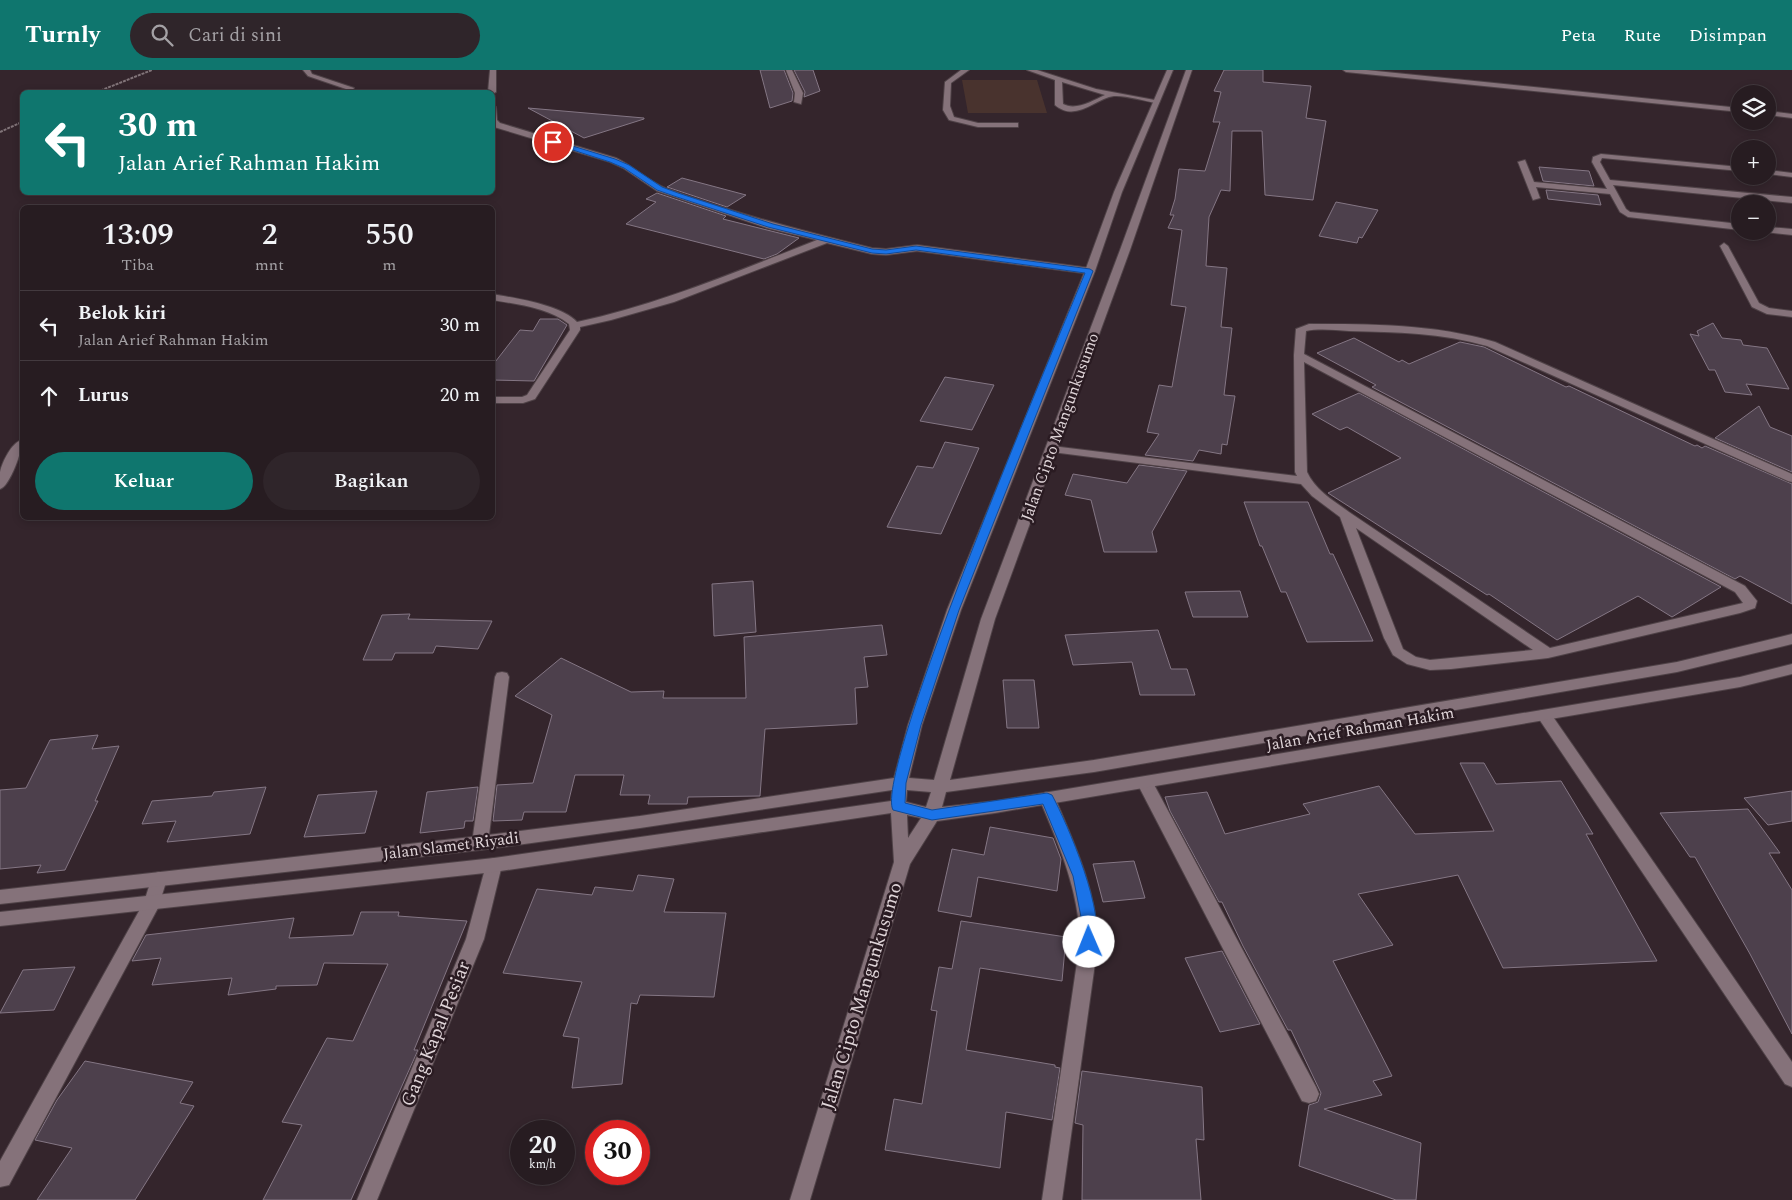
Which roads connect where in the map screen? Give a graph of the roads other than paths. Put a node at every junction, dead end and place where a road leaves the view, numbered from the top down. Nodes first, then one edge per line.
1 (306, 70) edge
2 (493, 70) edge
3 (789, 70) edge
4 (966, 70) edge
5 (1030, 70) edge
6 (1170, 70) edge
7 (1189, 70) edge
8 (1346, 70) edge
9 (1408, 70) edge
10 (1388, 72) edge
11 (1058, 79) junction
12 (349, 90) edge
13 (492, 90) edge
14 (1112, 94) junction
15 (1156, 101) junction
16 (1731, 101) edge
17 (798, 102) dead end
18 (1776, 106) edge
19 (1792, 108) edge
20 (1731, 109) edge
21 (1776, 114) edge
22 (1792, 116) edge
23 (495, 123) edge
24 (1015, 125) dead end
25 (1522, 162) dead end
26 (1731, 168) edge
27 (1776, 173) edge
28 (1792, 174) edge
29 (1608, 182) junction
30 (1531, 184) junction
31 (1613, 192) junction
32 (1536, 198) dead end
33 (1792, 200) edge
34 (1731, 226) edge
35 (1776, 231) edge
36 (1792, 232) edge
37 (826, 240) junction
38 (1724, 246) dead end
39 (1090, 271) junction
40 (495, 298) edge
41 (1792, 314) edge
42 (574, 325) junction
43 (1299, 355) junction
44 (495, 400) edge
45 (20, 446) edge
46 (1052, 449) junction
47 (1792, 478) edge
48 (1305, 481) junction
49 (1, 483) edge
50 (1345, 515) junction
51 (1792, 639) edge
52 (1548, 653) junction
53 (1792, 669) edge
54 (502, 677) dead end
55 (1544, 715) junction
56 (900, 783) junction
57 (1144, 784) junction
58 (941, 787) junction
59 (1047, 798) junction
60 (898, 806) junction
61 (932, 815) junction
62 (480, 843) junction
63 (902, 862) junction
64 (494, 865) junction
65 (159, 879) junction
66 (0, 897) edge
67 (152, 903) junction
68 (0, 919) edge
69 (1792, 1078) edge
70 (1309, 1094) dead end
71 (2, 1178) dead end
72 (367, 1200) edge
73 (800, 1200) edge
74 (1052, 1200) edge

1 - 12 street
2 - 13 street
3 - 17 street
4 - 24 street
5 - 11 street
6 - 15 street, Jalan Cipto Mangunkusumo
7 - 46 street, Jalan Cipto Mangunkusumo
8 - 10 street
9 - 16 street
10 - 20 street
11 - 14 street
11 - 14 street
14 - 15 street
15 - 39 street, Jalan Cipto Mangunkusumo
18 - 19 street
21 - 22 street
23 - 37 street
25 - 30 street
26 - 29 street
27 - 28 street
29 - 31 street
29 - 33 street
30 - 31 street
30 - 32 street
31 - 34 street
35 - 36 street
37 - 39 street
37 - 42 street
38 - 41 street
39 - 56 street, Jalan Cipto Mangunkusumo
40 - 42 street
42 - 44 street
43 - 47 street
43 - 48 street
43 - 52 street
45 - 49 street
46 - 48 street
46 - 58 street, Jalan Cipto Mangunkusumo
48 - 50 street
50 - 52 street
50 - 52 street
51 - 58 street, Jalan Arief Rahman Hakim
53 - 55 street, Jalan Arief Rahman Hakim
54 - 62 street
55 - 57 street, Jalan Arief Rahman Hakim
55 - 69 street
56 - 58 street, Jalan Arief Rahman Hakim
56 - 60 street, Jalan Cipto Mangunkusumo
56 - 62 street, Jalan Slamet Riyadi
57 - 59 street, Jalan Arief Rahman Hakim
57 - 70 street
58 - 61 street, Jalan Cipto Mangunkusumo
59 - 61 street, Jalan Arief Rahman Hakim
59 - 74 street
60 - 61 street
60 - 63 street, Jalan Cipto Mangunkusumo
60 - 64 street, Jalan Slamet Riyadi
61 - 63 street, Jalan Cipto Mangunkusumo
62 - 65 street, Jalan Slamet Riyadi
63 - 73 street, Jalan Cipto Mangunkusumo
64 - 67 street, Jalan Slamet Riyadi
64 - 72 street, Gang Kapal Pesiar
65 - 66 street, Jalan Slamet Riyadi
65 - 67 street
67 - 68 street, Jalan Slamet Riyadi
67 - 71 street

